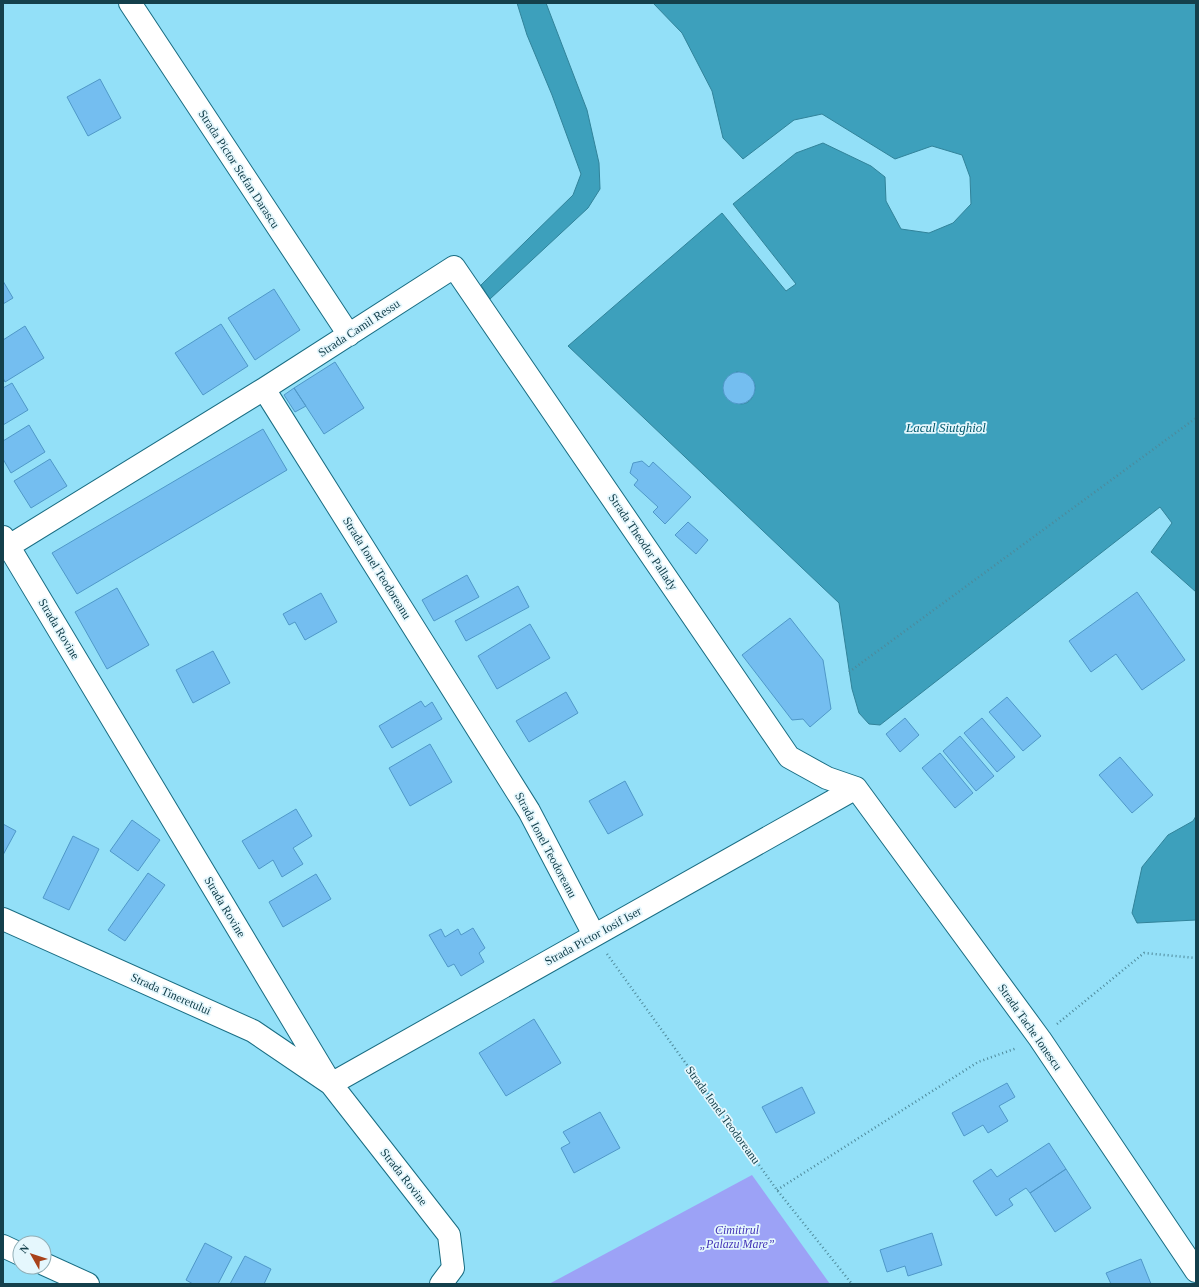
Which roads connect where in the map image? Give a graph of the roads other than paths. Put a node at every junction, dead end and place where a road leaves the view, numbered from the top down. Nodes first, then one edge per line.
1 (130, 3) edge
2 (454, 267) joint
3 (349, 335) junction
4 (264, 388) junction
5 (6, 541) edge
6 (856, 788) junction
7 (3, 919) edge
8 (594, 936) junction
9 (331, 1084) junction
10 (52, 1268) edge
11 (1196, 1271) edge
12 (447, 1276) edge
13 (88, 1284) edge

1 - 3 street, Strada Pictor Stefan Darascu
2 - 3 street, Strada Camil Ressu
2 - 6 street, Strada Theodor Pallady
3 - 4 street, Strada Camil Ressu
4 - 5 street, Strada Camil Ressu
4 - 8 street, Strada Ionel Teodoreanu
5 - 9 street, Strada Rovine
6 - 8 street, Strada Pictor Iosif Iser
6 - 11 street, Strada Tache Ionescu
7 - 9 street, Strada Tineretului
8 - 9 street, Strada Pictor Iosif Iser
9 - 12 street, Strada Rovine
10 - 13 street

